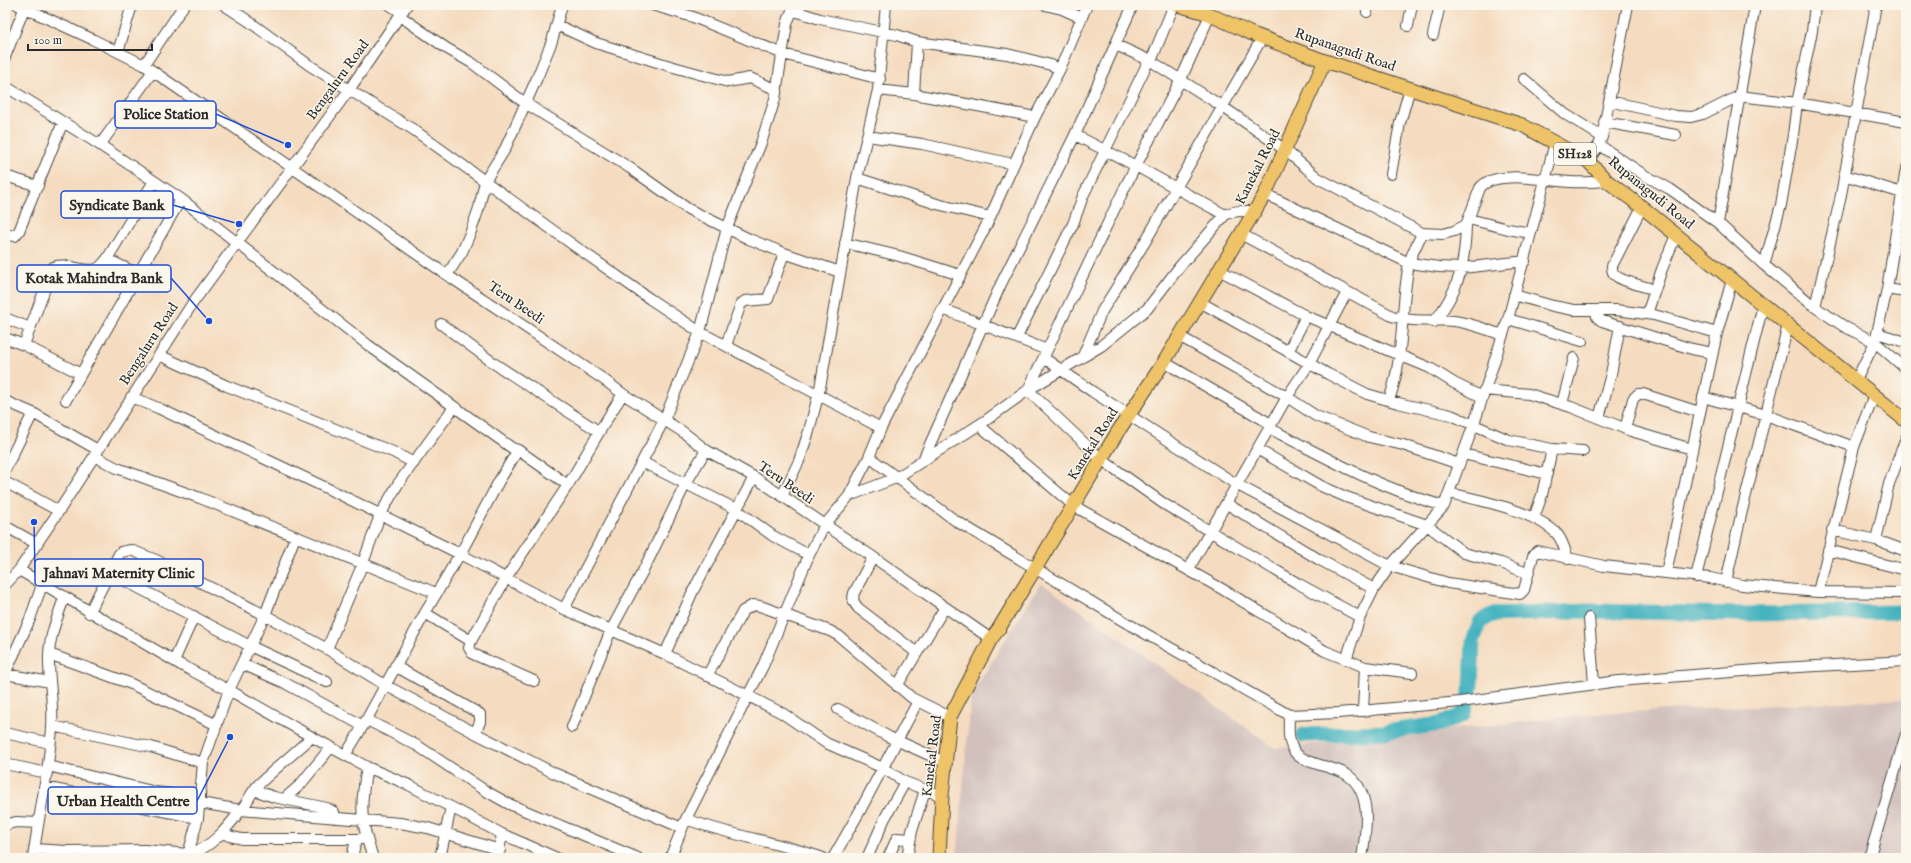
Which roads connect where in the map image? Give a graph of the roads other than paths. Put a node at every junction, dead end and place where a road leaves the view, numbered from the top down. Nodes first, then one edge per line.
1 (132, 5) edge
2 (184, 5) edge
3 (224, 5) edge
4 (390, 5) edge
5 (562, 5) edge
6 (652, 5) edge
7 (886, 5) edge
8 (1046, 5) edge
9 (1087, 5) edge
10 (1133, 5) edge
11 (1174, 5) edge
12 (1178, 5) edge
13 (1412, 5) edge
14 (1440, 5) edge
15 (1628, 5) edge
16 (1755, 5) edge
17 (1815, 5) edge
18 (1876, 5) edge
19 (21, 7) edge
20 (793, 8) edge
21 (403, 11) edge
22 (1210, 15) junction
23 (1082, 18) junction
24 (557, 25) junction
25 (1408, 26) dead end
26 (883, 31) junction
27 (1433, 35) dead end
28 (1262, 38) junction
29 (917, 42) junction
30 (1116, 45) junction
31 (118, 52) junction
32 (783, 54) junction
33 (5, 57) edge
34 (1150, 61) junction
35 (1326, 61) junction
36 (144, 65) junction
37 (1060, 69) junction
38 (153, 71) junction
39 (880, 79) junction
40 (1181, 79) junction
41 (1524, 80) dead end
42 (5, 88) edge
43 (1410, 88) junction
44 (348, 90) junction
45 (776, 90) junction
46 (878, 90) junction
47 (914, 94) junction
48 (1739, 96) junction
49 (1609, 102) junction
50 (525, 103) junction
51 (1797, 103) junction
52 (1223, 107) junction
53 (1855, 113) junction
54 (1035, 117) junction
55 (63, 122) junction
56 (1604, 122) junction
57 (1906, 122) edge
58 (1075, 135) junction
59 (1676, 135) dead end
60 (867, 136) junction
61 (1601, 141) junction
62 (1555, 143) junction
63 (100, 146) junction
64 (1285, 150) junction
65 (1105, 151) junction
66 (1588, 161) junction
67 (1013, 164) junction
68 (1136, 166) junction
69 (292, 167) junction
70 (1906, 169) edge
71 (1391, 174) dead end
72 (1844, 175) junction
73 (5, 176) edge
74 (857, 178) junction
75 (1546, 180) junction
76 (485, 181) junction
77 (1607, 181) junction
78 (154, 182) junction
79 (38, 186) junction
80 (1176, 189) junction
81 (1902, 193) junction
82 (1265, 194) junction
83 (181, 199) junction
84 (1642, 206) junction
85 (1253, 211) junction
86 (1225, 216) junction
87 (990, 217) junction
88 (1468, 222) junction
89 (1718, 223) junction
90 (1902, 223) edge
91 (727, 228) junction
92 (1422, 233) junction
93 (1531, 233) junction
94 (5, 234) edge
95 (1241, 234) junction
96 (1676, 235) junction
97 (238, 242) junction
98 (845, 242) junction
99 (784, 253) junction
100 (107, 259) junction
101 (1525, 261) junction
102 (1409, 263) junction
103 (1764, 265) junction
104 (1462, 268) junction
105 (1219, 270) junction
106 (840, 272) junction
107 (138, 274) junction
108 (447, 275) junction
109 (960, 275) junction
110 (1732, 280) junction
111 (1887, 289) junction
112 (1655, 290) junction
113 (1347, 292) junction
114 (1906, 292) edge
115 (1514, 296) junction
116 (1200, 302) junction
117 (1763, 305) junction
118 (1815, 307) junction
119 (943, 309) junction
120 (1596, 310) junction
121 (1647, 314) junction
122 (1306, 316) junction
123 (5, 318) edge
124 (1508, 319) junction
125 (1403, 320) junction
126 (1434, 322) junction
127 (441, 324) dead end
128 (984, 325) junction
129 (1788, 325) junction
130 (1330, 326) junction
131 (1620, 326) junction
132 (30, 328) junction
133 (700, 332) junction
134 (1717, 333) junction
135 (1503, 335) junction
136 (1179, 336) junction
137 (1017, 337) junction
138 (5, 338) edge
139 (1582, 341) dead end
140 (1906, 342) edge
141 (1874, 343) junction
142 (24, 345) junction
143 (726, 345) junction
144 (1288, 352) junction
145 (1712, 353) junction
146 (1045, 354) junction
147 (159, 355) junction
148 (1400, 356) junction
149 (1082, 358) junction
150 (1574, 358) dead end
151 (1164, 362) junction
152 (1309, 364) junction
153 (1906, 369) edge
154 (1062, 370) junction
155 (81, 374) junction
156 (1856, 380) junction
157 (1028, 390) junction
158 (623, 394) junction
159 (818, 394) junction
160 (1483, 394) junction
161 (1874, 395) junction
162 (131, 397) junction
163 (1287, 397) junction
164 (1703, 397) junction
165 (66, 400) dead end
166 (1389, 400) junction
167 (5, 401) edge
168 (1562, 404) junction
169 (1739, 406) junction
170 (454, 407) junction
171 (1699, 412) junction
172 (33, 413) junction
173 (1766, 414) junction
174 (1129, 415) junction
175 (1599, 418) junction
176 (664, 420) junction
177 (1906, 421) edge
178 (1474, 424) junction
179 (979, 425) junction
180 (1270, 426) junction
181 (881, 428) junction
182 (1625, 429) junction
183 (598, 431) junction
184 (1906, 438) edge
185 (1854, 447) junction
186 (1257, 448) junction
187 (1552, 449) junction
188 (1692, 449) junction
189 (518, 450) junction
190 (706, 450) junction
191 (1583, 451) dead end
192 (96, 453) junction
193 (1463, 454) junction
194 (869, 457) junction
195 (1101, 459) junction
196 (923, 460) junction
197 (642, 462) junction
198 (414, 463) junction
199 (1459, 464) junction
200 (5, 470) edge
201 (1547, 474) junction
202 (754, 477) junction
203 (896, 478) junction
204 (5, 482) edge
205 (1236, 484) junction
206 (568, 485) junction
207 (685, 485) junction
208 (1449, 493) junction
209 (782, 496) junction
210 (849, 496) junction
211 (1227, 504) junction
212 (1074, 506) junction
213 (1444, 506) junction
214 (736, 509) junction
215 (59, 510) junction
216 (380, 515) junction
217 (1534, 518) junction
218 (1427, 525) junction
219 (5, 526) edge
220 (824, 526) junction
221 (1832, 530) junction
222 (1211, 531) junction
223 (294, 537) junction
224 (1876, 540) junction
225 (37, 544) junction
226 (1828, 550) junction
227 (1906, 551) edge
228 (460, 554) junction
229 (809, 555) junction
230 (873, 557) junction
231 (1568, 559) junction
232 (363, 563) junction
233 (1390, 566) junction
234 (1035, 568) junction
235 (19, 570) junction
236 (1188, 570) junction
237 (1906, 570) edge
238 (110, 572) junction
239 (1666, 573) junction
240 (1527, 574) junction
241 (1696, 577) junction
242 (506, 578) junction
243 (1726, 582) junction
244 (42, 585) junction
245 (5, 586) edge
246 (1374, 589) junction
247 (1818, 592) junction
248 (436, 593) junction
249 (1906, 593) edge
250 (64, 598) junction
251 (945, 607) junction
252 (564, 608) junction
253 (89, 613) junction
254 (425, 613) junction
255 (786, 614) junction
256 (265, 615) junction
257 (194, 616) junction
258 (1360, 617) junction
259 (1589, 618) dead end
260 (611, 630) junction
261 (991, 639) junction
262 (471, 641) junction
263 (250, 646) junction
264 (327, 649) junction
265 (917, 653) junction
266 (49, 654) junction
267 (665, 654) junction
268 (1346, 660) junction
269 (174, 661) junction
270 (1906, 661) edge
271 (242, 664) junction
272 (395, 666) junction
273 (1365, 667) junction
274 (1412, 673) dead end
275 (5, 674) edge
276 (707, 676) junction
277 (534, 681) dead end
278 (50, 682) junction
279 (327, 682) dead end
280 (1594, 684) junction
281 (385, 685) junction
282 (897, 686) junction
283 (229, 690) junction
284 (748, 697) junction
285 (918, 701) junction
286 (838, 709) dead end
287 (1363, 711) junction
288 (1289, 715) junction
289 (950, 717) junction
290 (365, 723) junction
291 (217, 725) junction
292 (52, 726) junction
293 (572, 728) dead end
294 (5, 733) edge
295 (475, 733) junction
296 (1906, 734) edge
297 (312, 737) junction
298 (898, 741) junction
299 (50, 743) junction
300 (331, 747) junction
301 (346, 754) junction
302 (946, 762) junction
303 (203, 763) junction
304 (5, 764) edge
305 (367, 767) junction
306 (883, 768) junction
307 (47, 769) junction
308 (905, 782) junction
309 (44, 787) junction
310 (254, 790) junction
311 (925, 790) junction
312 (942, 796) junction
313 (284, 799) junction
314 (200, 801) junction
315 (450, 807) junction
316 (241, 810) junction
317 (198, 818) junction
318 (334, 818) junction
319 (362, 821) junction
320 (38, 823) junction
321 (684, 824) junction
322 (5, 825) edge
323 (223, 832) junction
324 (445, 834) junction
325 (502, 834) junction
326 (361, 839) junction
327 (910, 839) junction
328 (34, 854) edge
329 (499, 854) edge
330 (188, 856) edge
331 (352, 858) edge
332 (373, 858) edge
333 (440, 858) edge
334 (557, 858) edge
335 (638, 858) edge
336 (670, 858) edge
337 (823, 858) edge
338 (833, 858) edge
339 (867, 858) edge
340 (888, 858) edge
341 (907, 858) edge
342 (939, 858) edge
343 (1362, 858) edge
344 (1869, 858) edge

1 - 31 street
2 - 36 street
3 - 44 street
4 - 21 street
5 - 24 street
6 - 32 street
7 - 26 street
8 - 23 street
9 - 23 street
10 - 30 street
11 - 34 street
12 - 22 main road, Rupanagudi Road / SH128
13 - 25 street
14 - 27 street
15 - 49 street
16 - 48 street
17 - 51 street
18 - 53 street
19 - 31 street, Teru Beedi
19 - 33 street
20 - 26 street
20 - 32 street
21 - 44 street, Bengaluru Road
21 - 50 street
22 - 28 main road, Rupanagudi Road / SH128
22 - 40 street
23 - 37 street
24 - 45 street
24 - 50 street
26 - 29 street
26 - 39 street
28 - 35 main road, Rupanagudi Road / SH128
28 - 52 street
29 - 37 street
29 - 47 street
30 - 34 street
30 - 58 street
31 - 36 street, Teru Beedi
32 - 39 street
32 - 45 street
34 - 40 street
34 - 65 street
35 - 43 main road, Rupanagudi Road / SH128
35 - 64 main road, Kanekal Road
36 - 38 street, Teru Beedi
37 - 54 street
38 - 63 street
38 - 69 street, Teru Beedi
39 - 46 street
40 - 52 street
40 - 68 street
41 - 61 street
42 - 55 street
43 - 62 main road, Rupanagudi Road / SH128
43 - 71 street
44 - 69 street, Bengaluru Road
44 - 76 street
45 - 91 street
46 - 47 street
46 - 60 street
47 - 54 street
48 - 49 street
48 - 51 street
48 - 89 street
49 - 56 street
50 - 76 street
50 - 91 street
51 - 53 street
51 - 103 street
52 - 64 street
52 - 80 street
53 - 57 street
53 - 72 street
54 - 67 street
55 - 63 street
55 - 79 street
56 - 59 street
56 - 61 street
58 - 65 street
58 - 128 street
60 - 67 street
60 - 74 street
61 - 66 street
61 - 89 street
62 - 66 main road, Rupanagudi Road / SH128
62 - 75 street
63 - 78 street
64 - 82 main road, Kanekal Road
64 - 92 street
65 - 68 street
65 - 137 street
66 - 77 main road, Rupanagudi Road / SH128
67 - 87 street
68 - 80 street
68 - 146 street
69 - 97 street, Bengaluru Road
69 - 108 street, Teru Beedi
70 - 81 street
72 - 81 street
72 - 118 street
73 - 79 street
74 - 87 street
74 - 98 street
75 - 77 street
75 - 88 street
75 - 93 street
76 - 108 street
76 - 133 street
77 - 84 main road, Rupanagudi Road / SH128
78 - 83 street
78 - 100 street
79 - 94 street
80 - 86 street
80 - 149 street
81 - 90 street
82 - 85 main road, Kanekal Road
82 - 102 street
83 - 97 street
83 - 107 street
84 - 96 main road, Rupanagudi Road / SH128
84 - 112 street
85 - 86 street
85 - 95 main road, Kanekal Road
86 - 149 street
87 - 109 street
88 - 92 street
88 - 93 street
88 - 104 street
89 - 103 street
90 - 111 street
91 - 99 street
91 - 133 street
92 - 102 street
93 - 101 street
95 - 105 main road, Kanekal Road
95 - 113 street
96 - 110 main road, Rupanagudi Road / SH128
96 - 112 street
97 - 147 street, Bengaluru Road
97 - 170 street
98 - 106 street
98 - 109 street
99 - 106 street
99 - 143 street
100 - 107 street
100 - 132 street
101 - 104 street
101 - 115 street
102 - 104 street
102 - 125 street
103 - 118 street
104 - 126 street
105 - 116 main road, Kanekal Road
105 - 122 street
106 - 159 street
107 - 155 street
108 - 158 street, Teru Beedi
109 - 119 street
110 - 117 main road, Rupanagudi Road / SH128
110 - 134 street
111 - 114 street
111 - 141 street
112 - 121 street
113 - 125 street
113 - 130 street
115 - 120 street
115 - 124 street
116 - 136 main road, Kanekal Road
116 - 144 street
117 - 129 main road, Rupanagudi Road / SH128
117 - 169 street
118 - 141 street
119 - 128 street
119 - 181 street
120 - 121 street
120 - 131 street
121 - 134 street
122 - 130 street
122 - 144 street
123 - 132 street
124 - 135 street
124 - 139 street
125 - 126 street
125 - 148 street
126 - 135 street
127 - 183 street
128 - 137 street
128 - 196 street
129 - 156 main road, Rupanagudi Road / SH128
129 - 173 street
130 - 148 street
130 - 152 street
131 - 145 street
131 - 175 street
132 - 142 street
133 - 143 street
133 - 176 street
134 - 145 street
135 - 160 street
136 - 151 main road, Kanekal Road
136 - 163 street
137 - 146 street
138 - 142 street
140 - 141 street
141 - 153 street
141 - 156 street
142 - 155 street
143 - 159 street
144 - 152 street
145 - 164 street
146 - 154 street
146 - 157 street
147 - 162 street, Bengaluru Road
147 - 198 street
148 - 160 street
148 - 166 street
149 - 154 street
150 - 168 street
151 - 174 main road, Kanekal Road
151 - 180 street
152 - 163 street
152 - 166 street
154 - 157 street
154 - 174 street
155 - 165 street
156 - 161 main road, Rupanagudi Road / SH128
157 - 179 street
157 - 195 street
158 - 176 street, Teru Beedi
158 - 183 street
159 - 181 street
159 - 209 street
160 - 168 street
160 - 178 street
161 - 177 main road, Rupanagudi Road / SH128
161 - 185 street
162 - 192 street, Bengaluru Road
162 - 216 street
163 - 180 street
163 - 199 street
164 - 169 street
164 - 171 street
166 - 178 street
167 - 172 street
168 - 175 street
169 - 173 street
169 - 241 street
170 - 189 street
170 - 198 street
171 - 182 street
171 - 188 street
172 - 192 street
172 - 200 street
173 - 185 street
173 - 243 street
174 - 195 main road, Kanekal Road
174 - 205 street
175 - 182 street
176 - 190 street, Teru Beedi
176 - 197 street
178 - 187 street
178 - 193 street
179 - 196 street
179 - 212 street
180 - 186 street
180 - 213 street
181 - 194 street
182 - 188 street
183 - 206 street
184 - 224 street
185 - 221 street
186 - 205 street
186 - 218 street
187 - 191 street
187 - 201 street
188 - 239 street
189 - 206 street
189 - 228 street
190 - 202 street, Teru Beedi
190 - 207 street
192 - 215 street, Bengaluru Road
192 - 223 street
193 - 199 street
193 - 201 street
194 - 203 street
194 - 210 street
195 - 212 main road, Kanekal Road
195 - 222 street
196 - 203 street
197 - 207 street
197 - 252 street
198 - 216 street
199 - 208 street
201 - 217 street
202 - 209 street, Teru Beedi
202 - 214 street
203 - 210 street
203 - 234 street
204 - 215 street
205 - 211 street
205 - 233 street
206 - 242 street
207 - 214 street
207 - 260 street
208 - 213 street
208 - 217 street
209 - 220 street, Teru Beedi
210 - 220 street
211 - 222 street
211 - 246 street
212 - 234 main road, Kanekal Road
212 - 236 street
213 - 218 street
214 - 229 street
214 - 267 street
215 - 225 street, Bengaluru Road
216 - 228 street
216 - 232 street
217 - 231 street
218 - 233 street
218 - 240 street
219 - 225 street
220 - 229 street
220 - 230 street, Teru Beedi
221 - 224 street
221 - 226 street
222 - 236 street
222 - 258 street
223 - 232 street
223 - 256 street
224 - 227 street
225 - 235 street, Bengaluru Road
226 - 237 street
226 - 247 street
228 - 242 street
228 - 248 street
229 - 255 street
230 - 251 street, Teru Beedi
230 - 265 street
231 - 239 street
231 - 240 street
232 - 248 street
232 - 264 street
233 - 240 street
233 - 246 street
234 - 261 main road, Kanekal Road
234 - 288 street
235 - 244 street
235 - 245 street, Bengaluru Road
236 - 268 street
238 - 253 street
238 - 256 street
238 - 257 street
239 - 241 street
241 - 243 street
242 - 252 street
242 - 262 street
243 - 247 street
244 - 250 street
244 - 275 street
246 - 258 street
247 - 249 street
248 - 254 street
250 - 253 street
250 - 266 street
251 - 261 street, Teru Beedi
251 - 265 street
252 - 260 street
253 - 269 street
254 - 262 street
254 - 272 street
255 - 276 street
255 - 282 street
255 - 284 street
256 - 263 street
256 - 264 street
257 - 263 street
257 - 269 street
258 - 268 street
259 - 280 street
260 - 267 street
260 - 293 street
261 - 289 main road, Kanekal Road
262 - 277 street
263 - 271 street
263 - 279 street
264 - 281 street
265 - 282 street
266 - 278 street
266 - 291 street
267 - 276 street
268 - 273 street
269 - 283 street
270 - 280 street
271 - 283 street
271 - 290 street
272 - 281 street
272 - 295 street
273 - 274 street
273 - 287 street
275 - 278 street
276 - 284 street
278 - 292 street
280 - 287 street
281 - 290 street
281 - 295 street
282 - 285 street
283 - 291 street
283 - 297 street
284 - 306 street
284 - 321 street
285 - 289 street
285 - 298 street
286 - 298 street
287 - 288 street
288 - 343 street
289 - 302 main road, Kanekal Road
290 - 301 street
290 - 335 street
291 - 303 street
292 - 299 street
292 - 303 street
294 - 299 street
295 - 321 street
296 - 344 street
297 - 300 street
297 - 310 street
298 - 302 street
298 - 306 street
299 - 307 street
300 - 301 street
300 - 313 street
301 - 305 street
302 - 312 main road, Kanekal Road
303 - 314 street
304 - 307 street
305 - 315 street
305 - 319 street
306 - 308 street
306 - 338 street
307 - 309 street
307 - 314 street
308 - 311 street
308 - 339 street
309 - 317 street
309 - 320 street
310 - 313 street
310 - 316 street
311 - 312 street
311 - 327 street
312 - 342 main road, Kanekal Road
313 - 318 street
314 - 316 street
314 - 317 street
315 - 324 street
315 - 325 street
316 - 318 street
316 - 323 street
317 - 330 street
318 - 319 street
319 - 324 street
319 - 326 street
320 - 322 street
320 - 328 street
321 - 336 street
321 - 337 street
323 - 326 street
323 - 330 street
324 - 329 street
324 - 333 street
325 - 329 street
325 - 334 street
326 - 331 street
326 - 332 street
327 - 340 street
327 - 341 street
328 - 330 street

